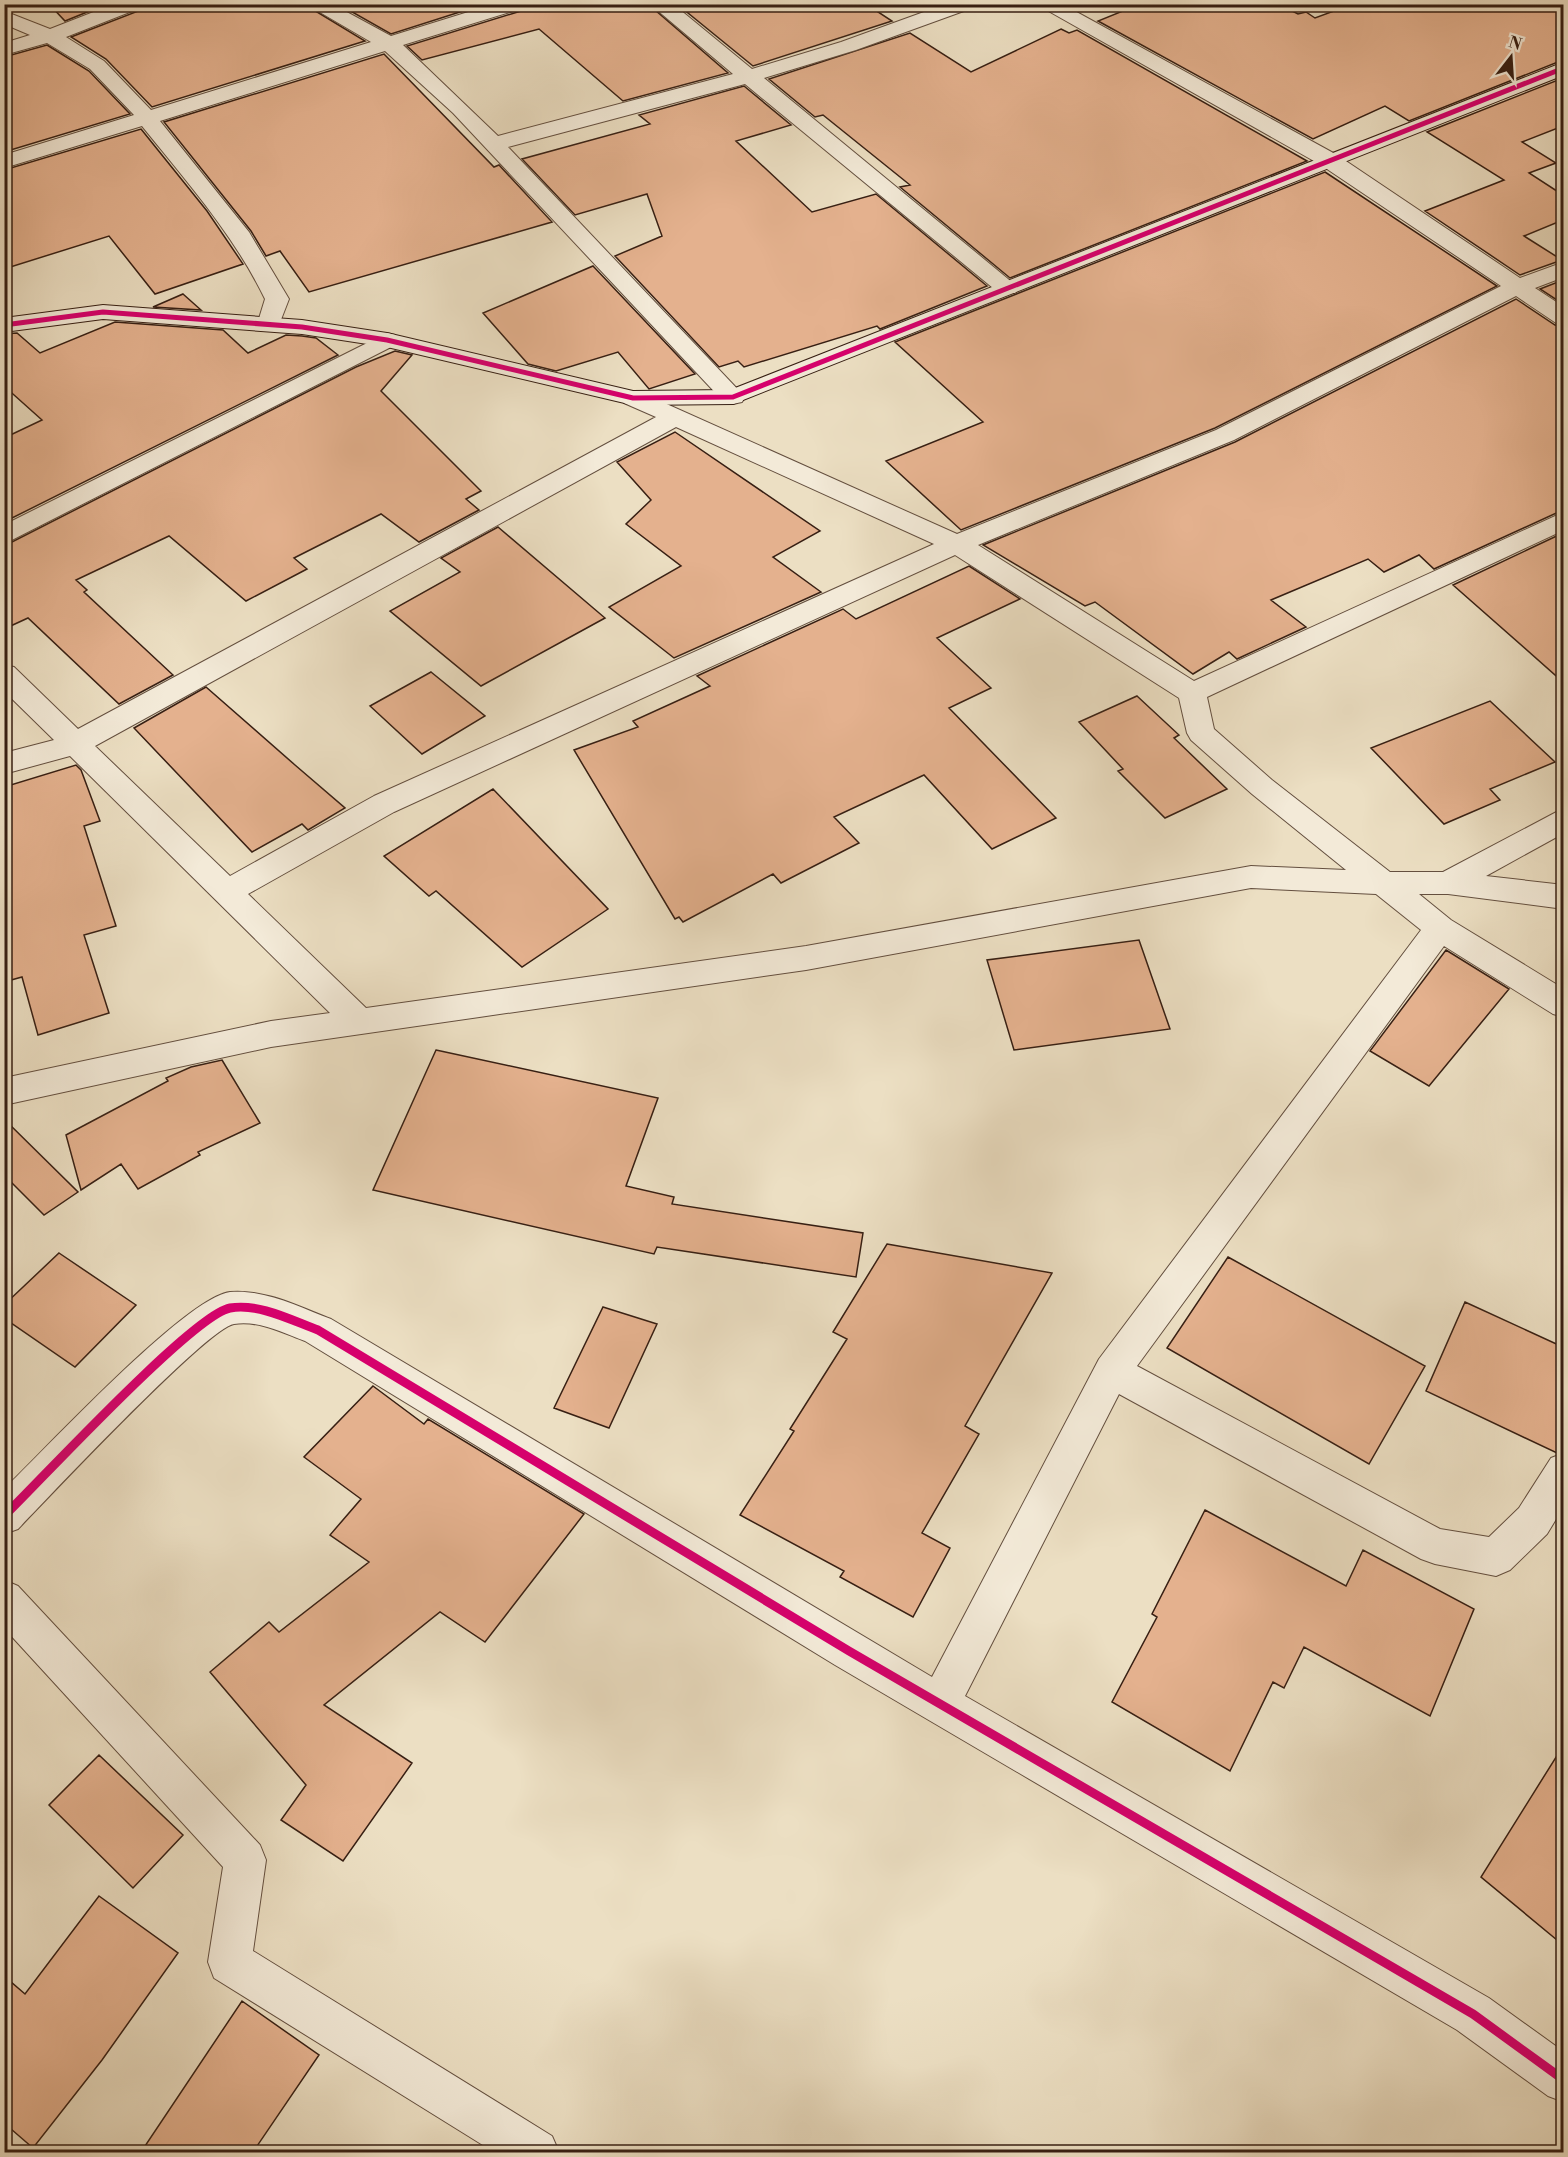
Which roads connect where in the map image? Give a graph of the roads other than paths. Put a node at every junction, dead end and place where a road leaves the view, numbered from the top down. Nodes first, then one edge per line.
1 (133, 4) edge
2 (316, 4) edge
3 (516, 4) edge
4 (660, 4) edge
5 (965, 4) edge
6 (1046, 4) edge
7 (4, 16) edge
8 (50, 36) junction
9 (387, 43) junction
10 (4, 49) edge
11 (1563, 68) edge
12 (749, 78) junction
13 (147, 118) junction
14 (492, 144) junction
15 (1329, 160) junction
16 (4, 162) edge
17 (1563, 269) edge
18 (1517, 287) junction
19 (1007, 288) junction
20 (1563, 318) edge
21 (4, 325) edge
22 (269, 325) junction
23 (387, 340) junction
24 (733, 397) junction
25 (633, 398) junction
26 (675, 417) junction
27 (1563, 520) edge
28 (4, 536) edge
29 (957, 544) junction
30 (4, 674) edge
31 (1192, 693) junction
32 (75, 744) junction
33 (4, 764) edge
34 (1563, 819) edge
35 (1382, 883) junction
36 (1448, 883) junction
37 (226, 892) junction
38 (1563, 897) edge
39 (1440, 928) junction
40 (1563, 1005) edge
41 (359, 1021) junction
42 (4, 1092) edge
43 (1113, 1371) junction
44 (1563, 1470) edge
45 (4, 1516) edge
46 (4, 1599) edge
47 (939, 1704) junction
48 (1563, 2080) edge
49 (536, 2152) edge

1 - 8 street
2 - 9 street
3 - 9 street
4 - 12 street
5 - 12 street
6 - 15 street
7 - 8 street
8 - 10 street
8 - 13 street
9 - 13 street
9 - 14 street
11 - 15 street
12 - 14 street
12 - 19 street
13 - 16 street
13 - 22 street
14 - 24 street
15 - 18 street
15 - 19 street
17 - 18 street
18 - 20 street
18 - 29 street
19 - 24 street
21 - 22 street
22 - 23 street
23 - 25 street
23 - 28 street
24 - 25 street
25 - 26 street
26 - 29 street
26 - 32 street
27 - 31 street
29 - 31 street
29 - 37 street
30 - 32 street
31 - 35 street
32 - 33 street
32 - 37 street
34 - 36 street
35 - 36 street
35 - 39 street
35 - 41 street
36 - 38 street
37 - 41 street
39 - 40 street
39 - 43 street
41 - 42 street
43 - 44 street
43 - 47 street
45 - 47 street
46 - 49 street
47 - 48 street

